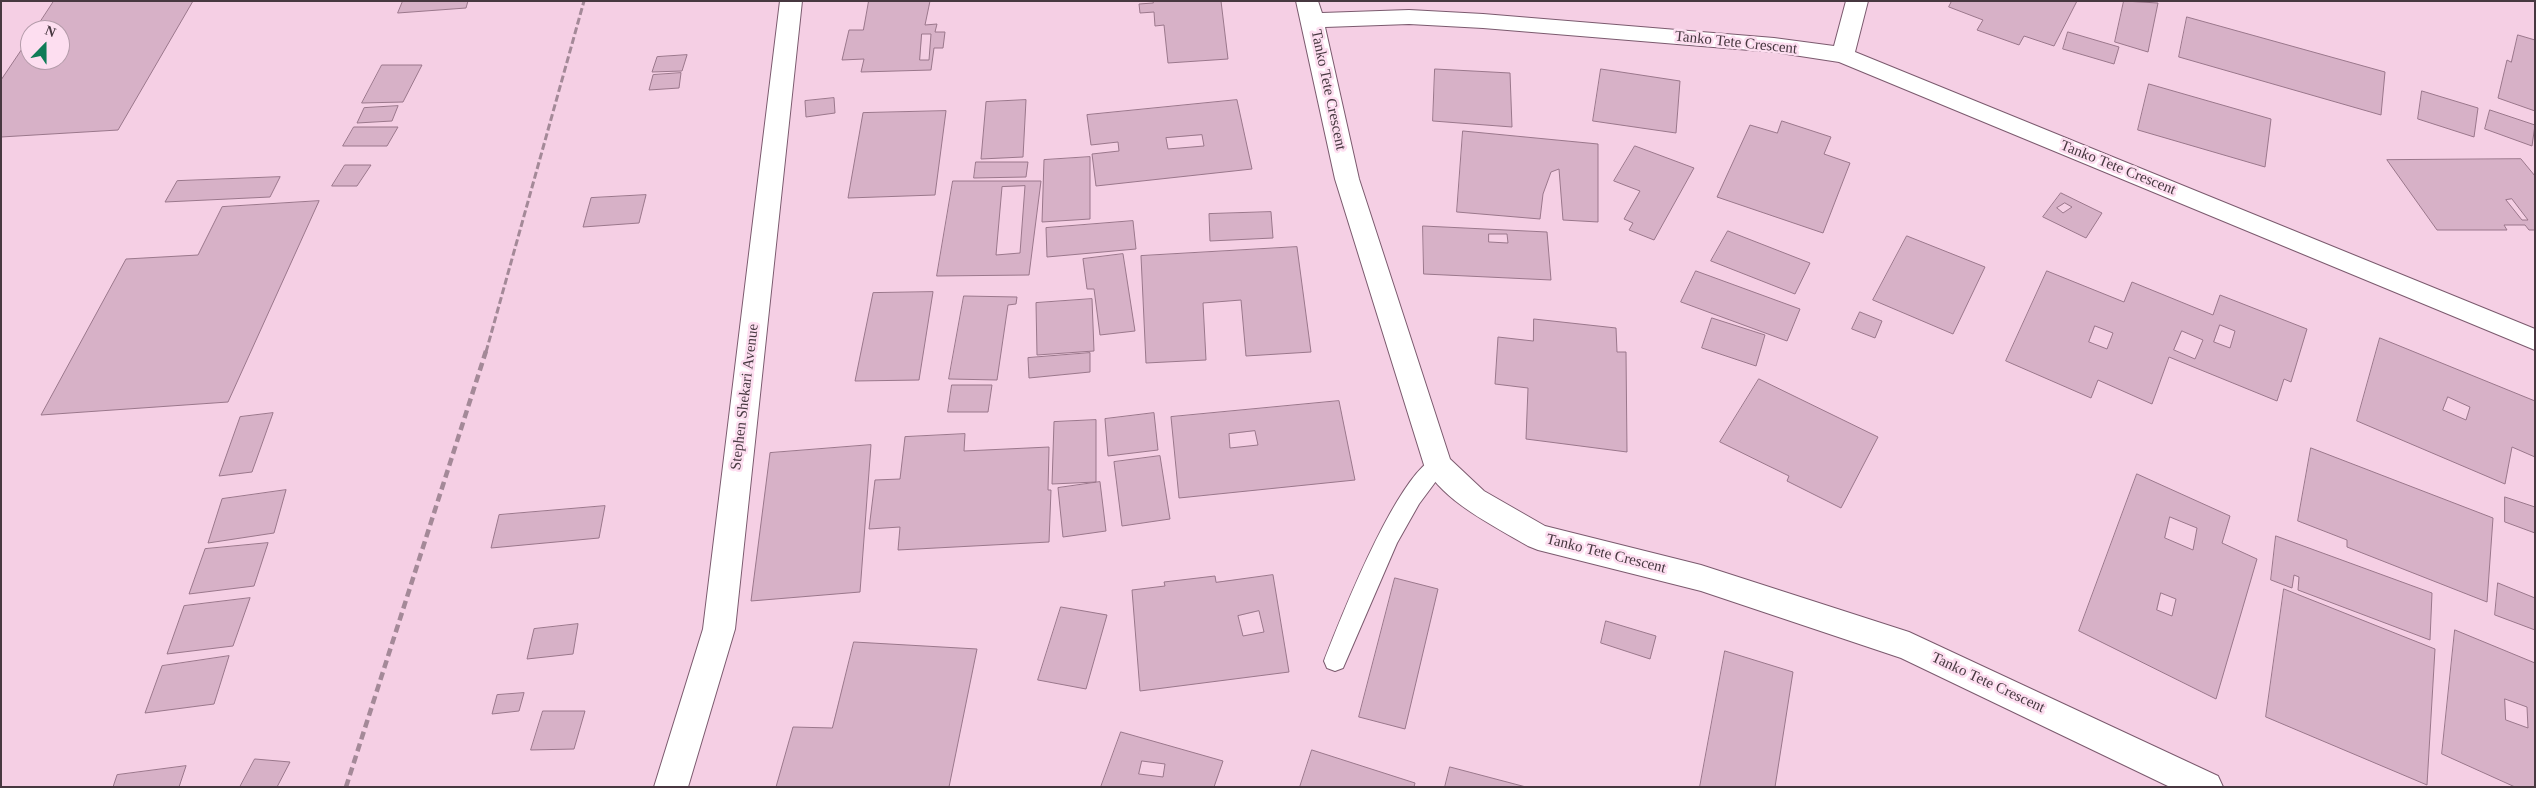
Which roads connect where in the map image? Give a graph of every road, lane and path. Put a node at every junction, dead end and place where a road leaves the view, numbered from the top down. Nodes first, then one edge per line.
1 (791, 1) edge
2 (1857, 1) edge
3 (1310, 10) edge
4 (1843, 55) junction
5 (2535, 340) edge
6 (1438, 465) junction
7 (1335, 661) dead end
8 (672, 787) edge
9 (2206, 787) edge

1 - 8 street, Stephen Shekari Avenue
2 - 4 street
3 - 4 street, Tanko Tete Crescent
3 - 6 street, Tanko Tete Crescent
4 - 5 street, Tanko Tete Crescent
6 - 7 lane
6 - 9 street, Tanko Tete Crescent

